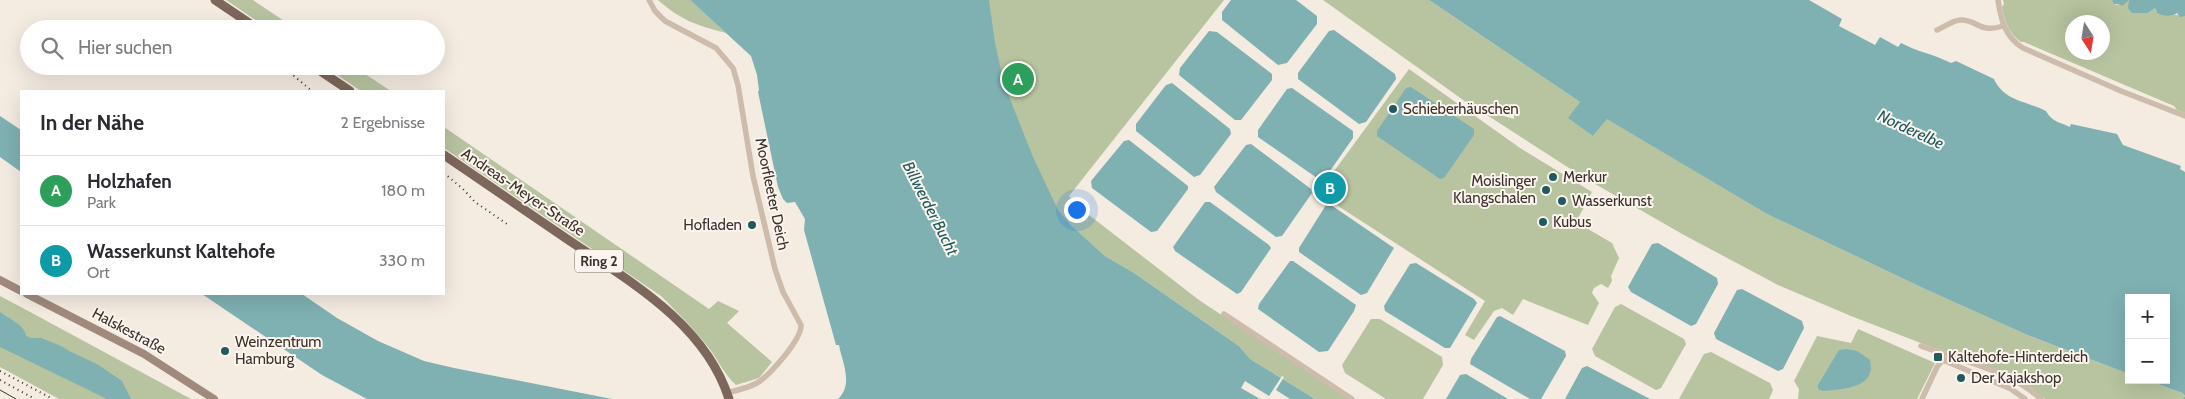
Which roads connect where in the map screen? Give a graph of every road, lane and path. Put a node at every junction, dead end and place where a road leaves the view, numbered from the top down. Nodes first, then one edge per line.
1 (215, 0) edge
2 (648, 0) edge
3 (1998, 0) edge
4 (245, 20) edge
5 (2003, 26) junction
6 (1937, 30) dead end
7 (326, 75) edge
8 (349, 90) edge
9 (2185, 116) edge
10 (445, 156) edge
11 (0, 280) edge
12 (20, 290) edge
13 (29, 295) edge
14 (1224, 314) dead end
15 (1922, 346) dead end
16 (1945, 358) junction
17 (728, 396) edge
18 (214, 399) edge
19 (1352, 399) edge
20 (1922, 399) edge
21 (2025, 399) edge
22 (2041, 399) edge

1 - 4 main road
2 - 17 street, Moorfleeter Deich
3 - 5 street
5 - 6 street
5 - 9 street
7 - 8 main road
10 - 17 main road, Andreas-Meyer-Straße / Ring 2
11 - 12 street
13 - 18 street, Halskestraße
14 - 19 street
15 - 16 street
16 - 20 street
16 - 21 street
16 - 22 street

